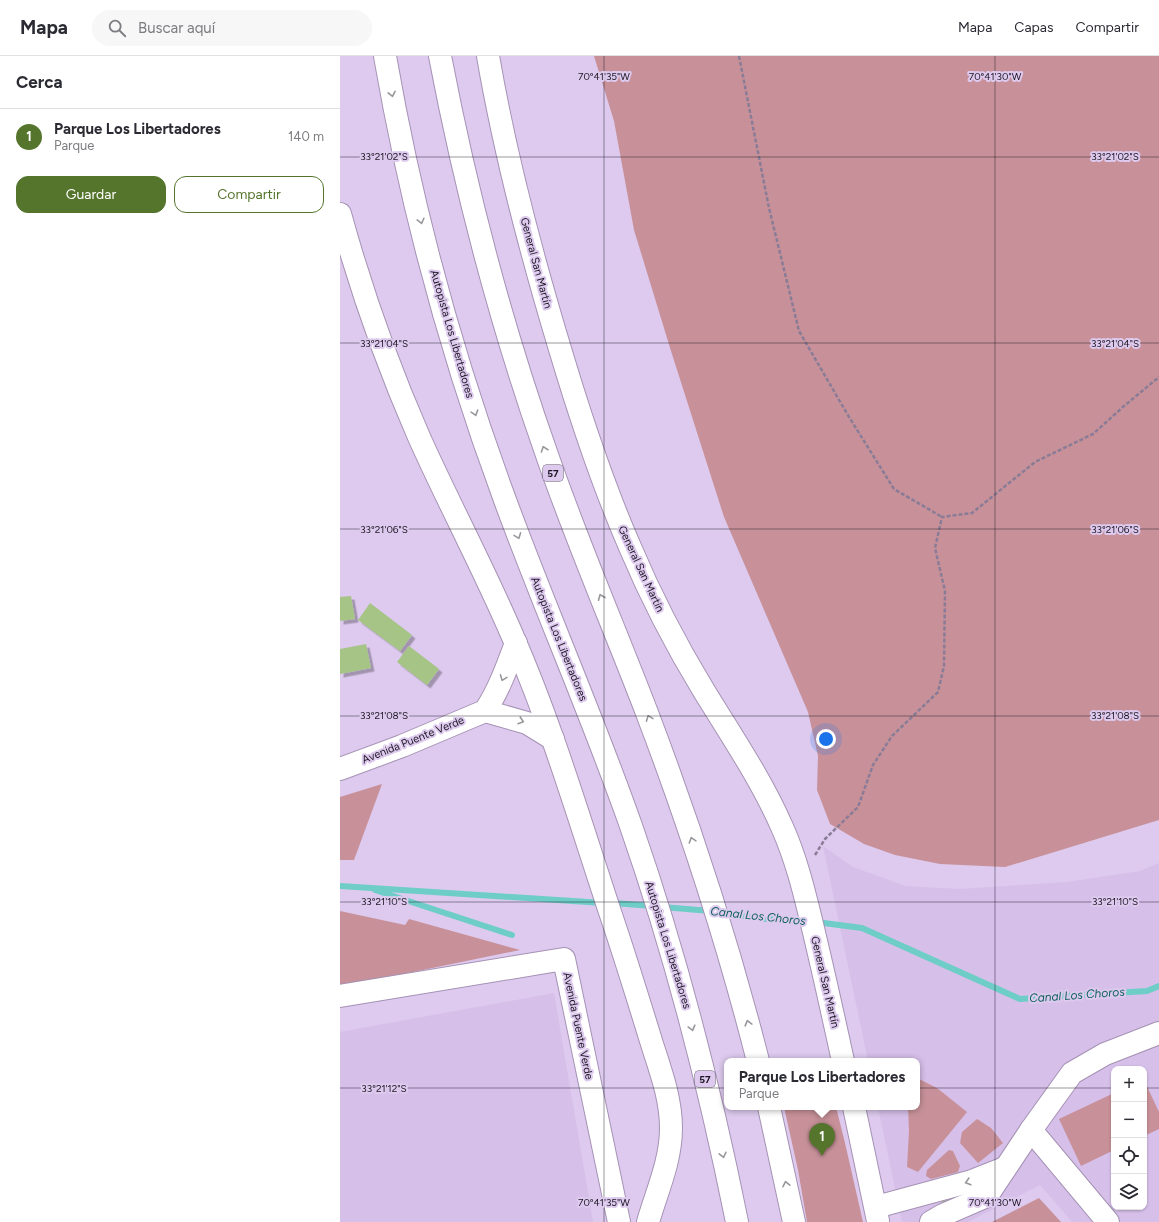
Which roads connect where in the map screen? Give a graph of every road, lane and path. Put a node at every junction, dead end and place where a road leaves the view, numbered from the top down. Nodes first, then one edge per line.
1 (385, 56) edge
2 (440, 56) edge
3 (488, 56) edge
4 (738, 56) edge
5 (340, 214) edge
6 (1159, 376) edge
7 (942, 517) junction
8 (516, 642) junction
9 (485, 711) junction
10 (553, 739) junction
11 (340, 769) edge
12 (800, 878) junction
13 (340, 996) edge
14 (1159, 1033) edge
15 (757, 1058) edge
16 (842, 1058) edge
17 (770, 1110) edge
18 (855, 1110) edge
19 (1031, 1130) junction
20 (1005, 1168) junction
21 (877, 1215) edge
22 (619, 1222) edge
23 (648, 1222) edge
24 (737, 1222) edge
25 (794, 1222) edge
26 (931, 1222) edge
27 (1108, 1222) edge

1 -> 24 main road, Autopista Los Libertadores / 57
15 -> 2 main road, 57
3 - 12 main road, General San Martín
4 - 7 path
5 - 8 main road
6 - 7 path
7 - 12 path
8 -> 9 main road
8 - 10 main road
9 -> 10 main road
9 - 11 main road, Avenida Puente Verde
10 - 23 main road
12 - 16 main road, General San Martín
13 - 22 main road, Avenida Puente Verde
14 - 19 main road
25 -> 17 main road
18 - 21 main road
19 - 20 main road
19 - 27 main road
20 -> 21 main road
20 - 26 main road

